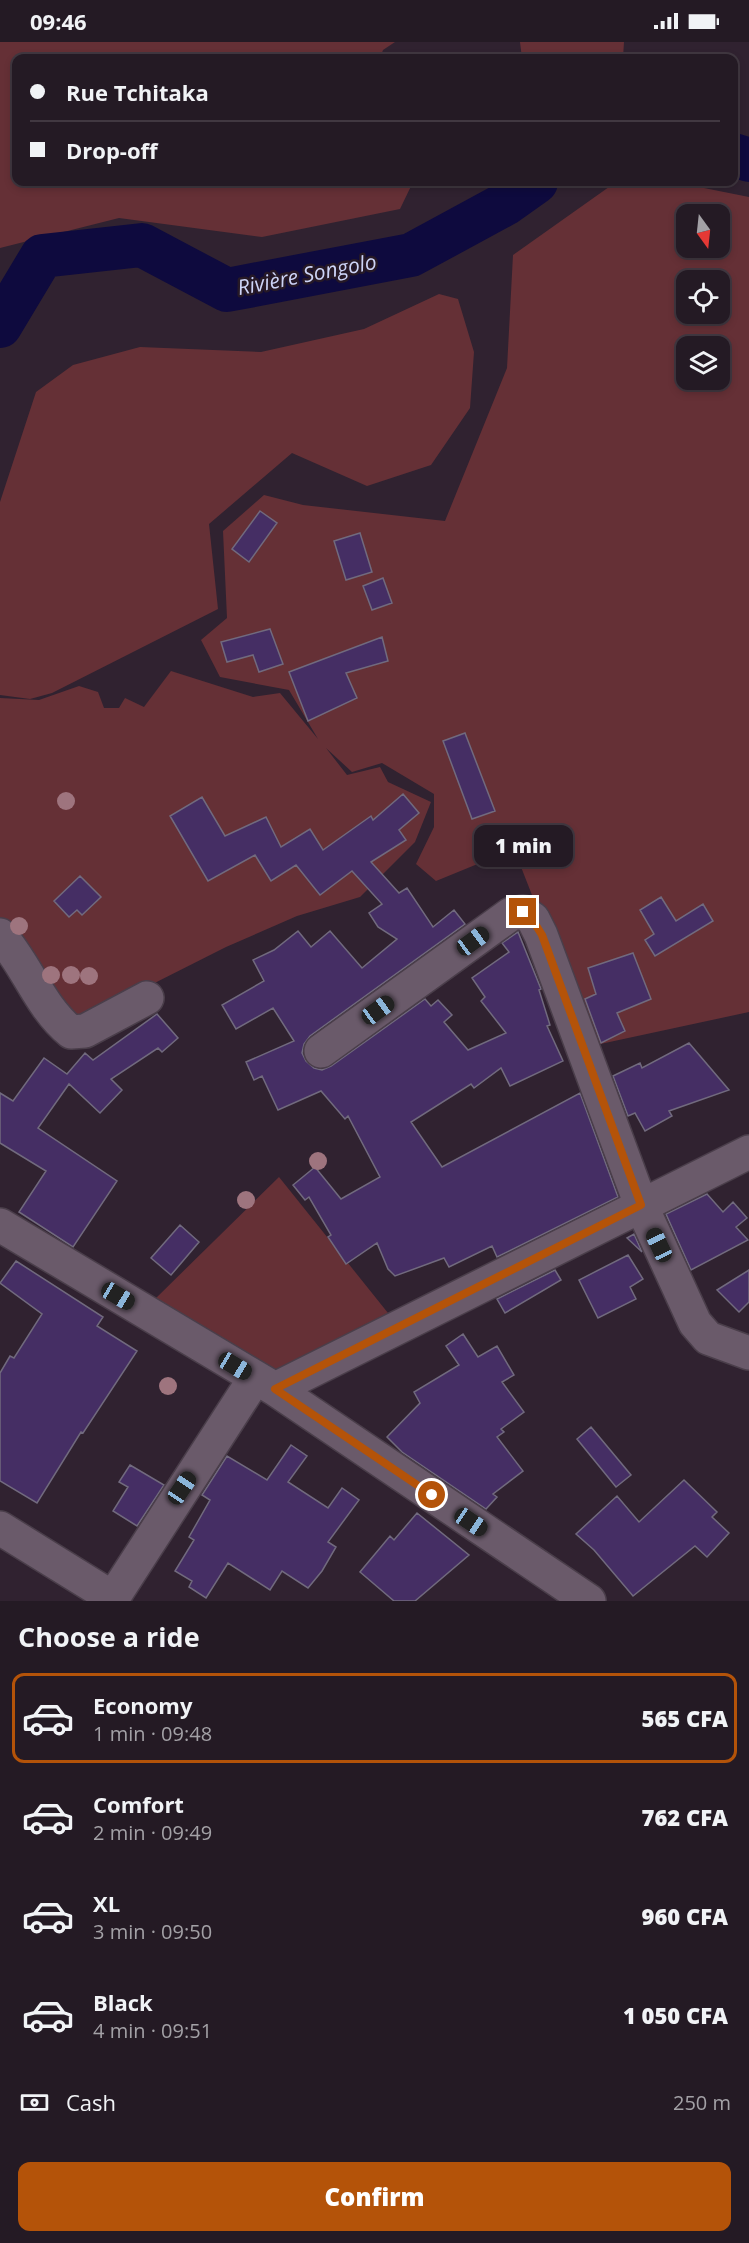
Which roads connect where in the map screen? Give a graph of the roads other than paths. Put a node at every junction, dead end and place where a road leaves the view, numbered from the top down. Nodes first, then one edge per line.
1 (0, 935) edge
2 (147, 998) dead end
3 (321, 1051) dead end
4 (749, 1152) edge
5 (641, 1205) junction
6 (0, 1225) edge
7 (749, 1353) edge
8 (265, 1384) junction
9 (0, 1528) edge
10 (112, 1600) edge
11 (589, 1601) edge

1 - 2 street
3 - 5 street
4 - 5 street
5 - 7 street
5 - 8 street
6 - 8 street
8 - 10 street
8 - 11 street
9 - 10 street

